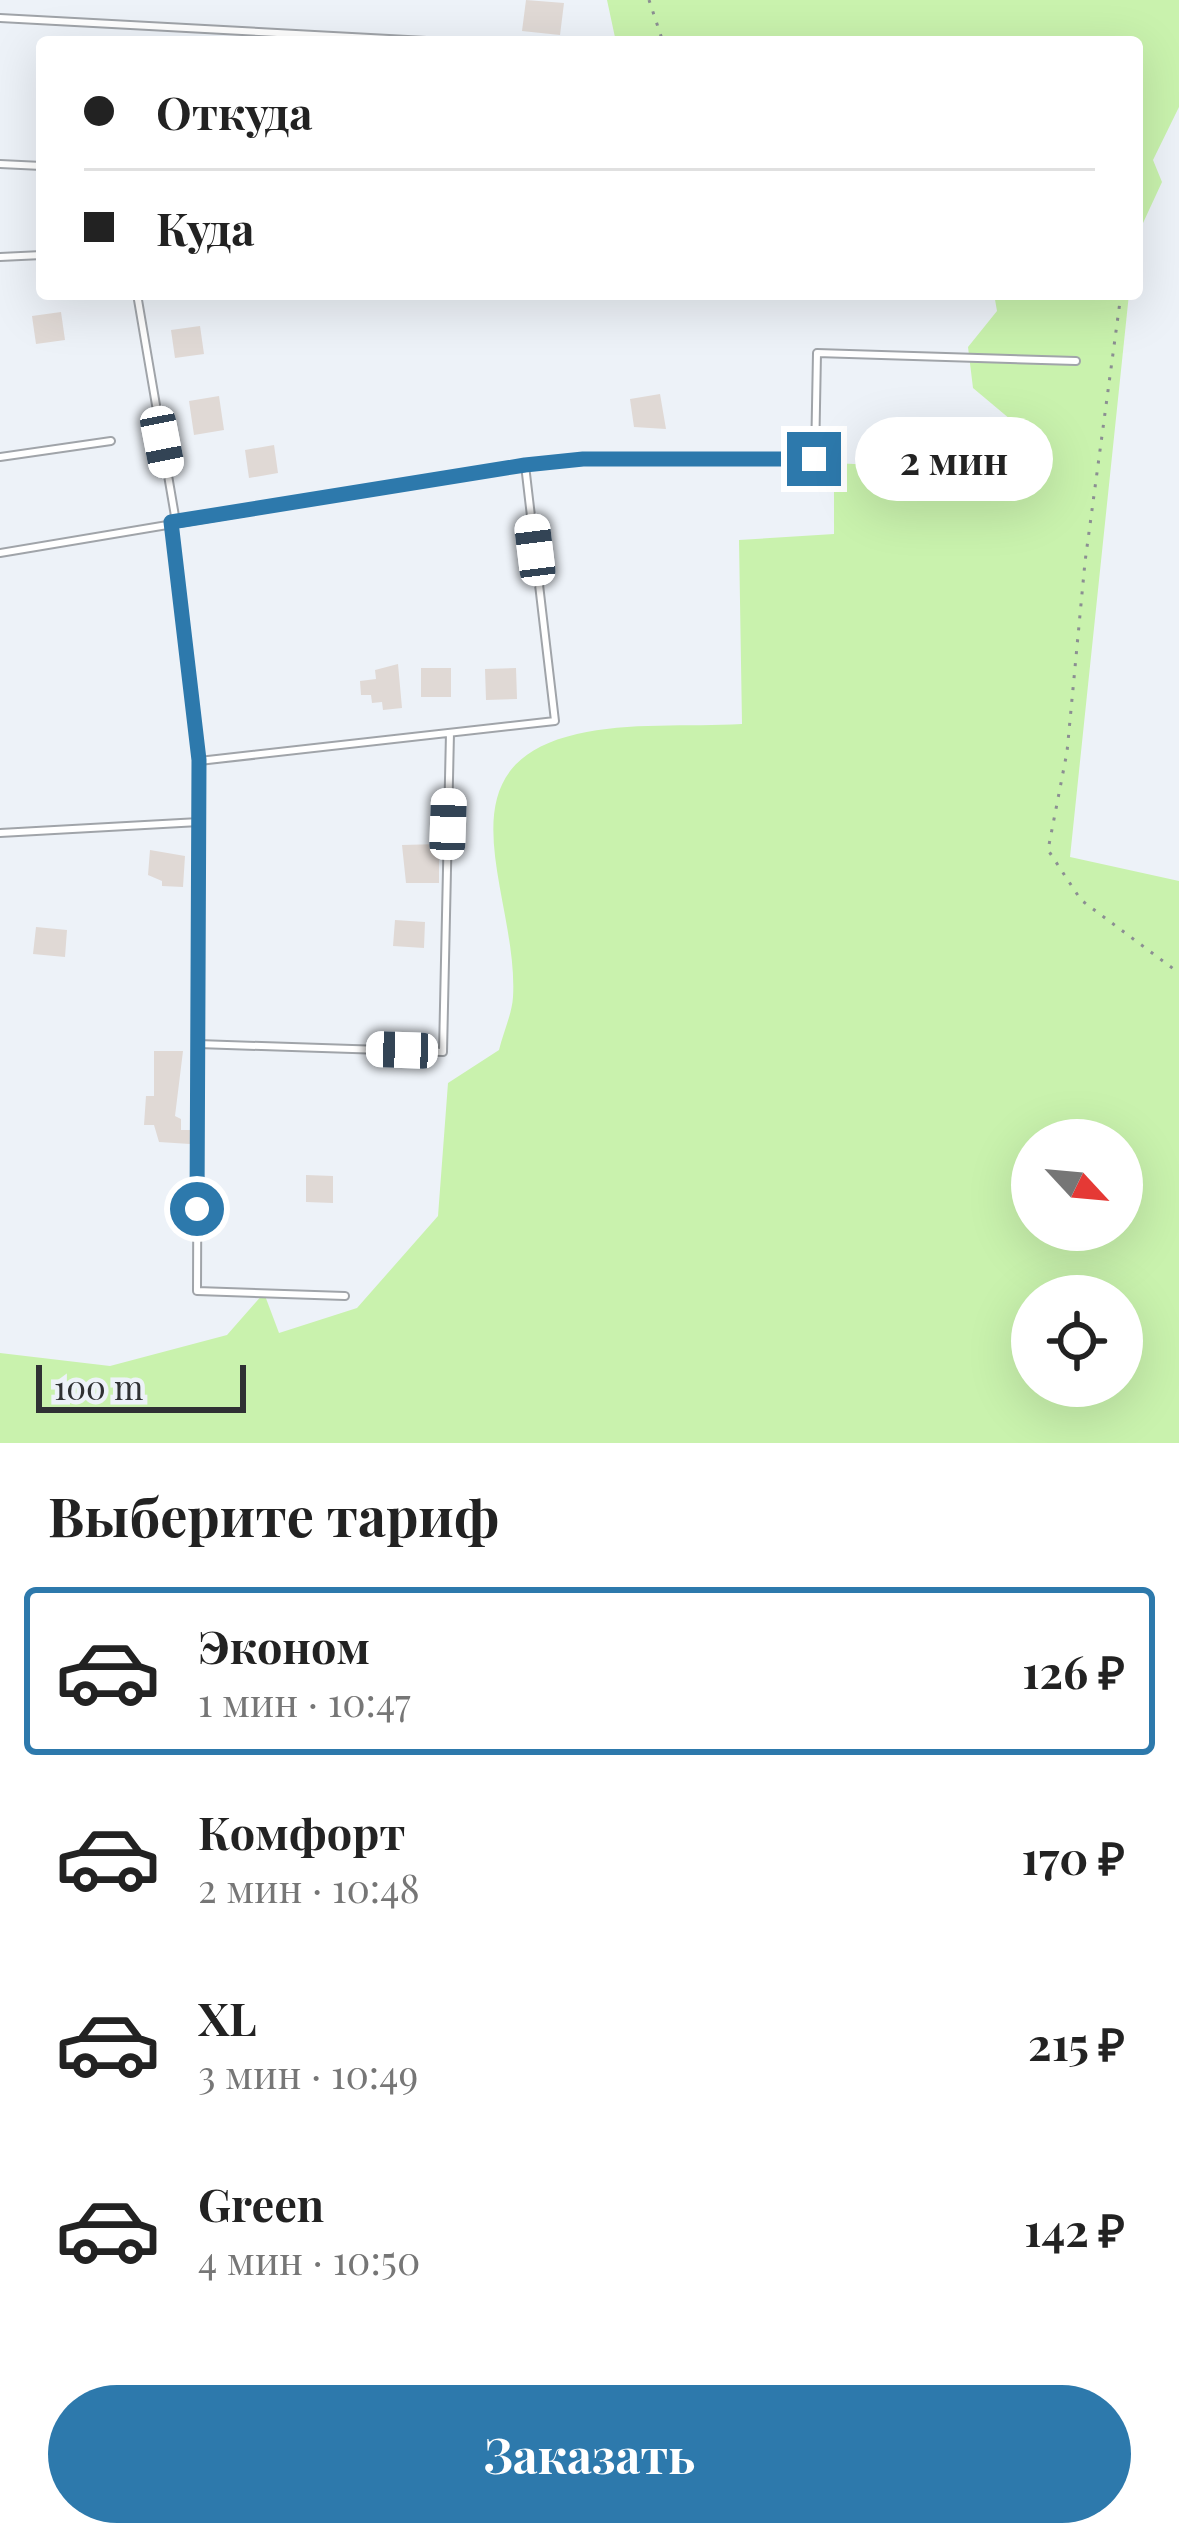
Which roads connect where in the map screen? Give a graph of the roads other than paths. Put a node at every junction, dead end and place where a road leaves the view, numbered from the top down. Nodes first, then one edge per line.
1 (0, 18) edge
2 (334, 36) edge
3 (0, 164) edge
4 (36, 166) edge
5 (36, 255) edge
6 (0, 257) edge
7 (138, 300) edge
8 (1076, 362) dead end
9 (111, 441) dead end
10 (0, 458) edge
11 (525, 465) junction
12 (174, 522) junction
13 (0, 553) edge
14 (450, 733) junction
15 (199, 760) junction
16 (199, 822) junction
17 (0, 833) edge
18 (198, 1044) junction
19 (345, 1296) dead end

1 - 2 lane
3 - 4 lane
5 - 6 lane
7 - 12 lane
8 - 11 lane
9 - 10 lane
11 - 12 lane
11 - 14 lane
12 - 13 lane
12 - 15 lane
14 - 15 lane
14 - 18 lane
15 - 16 lane
16 - 17 lane
16 - 18 lane
18 - 19 lane

